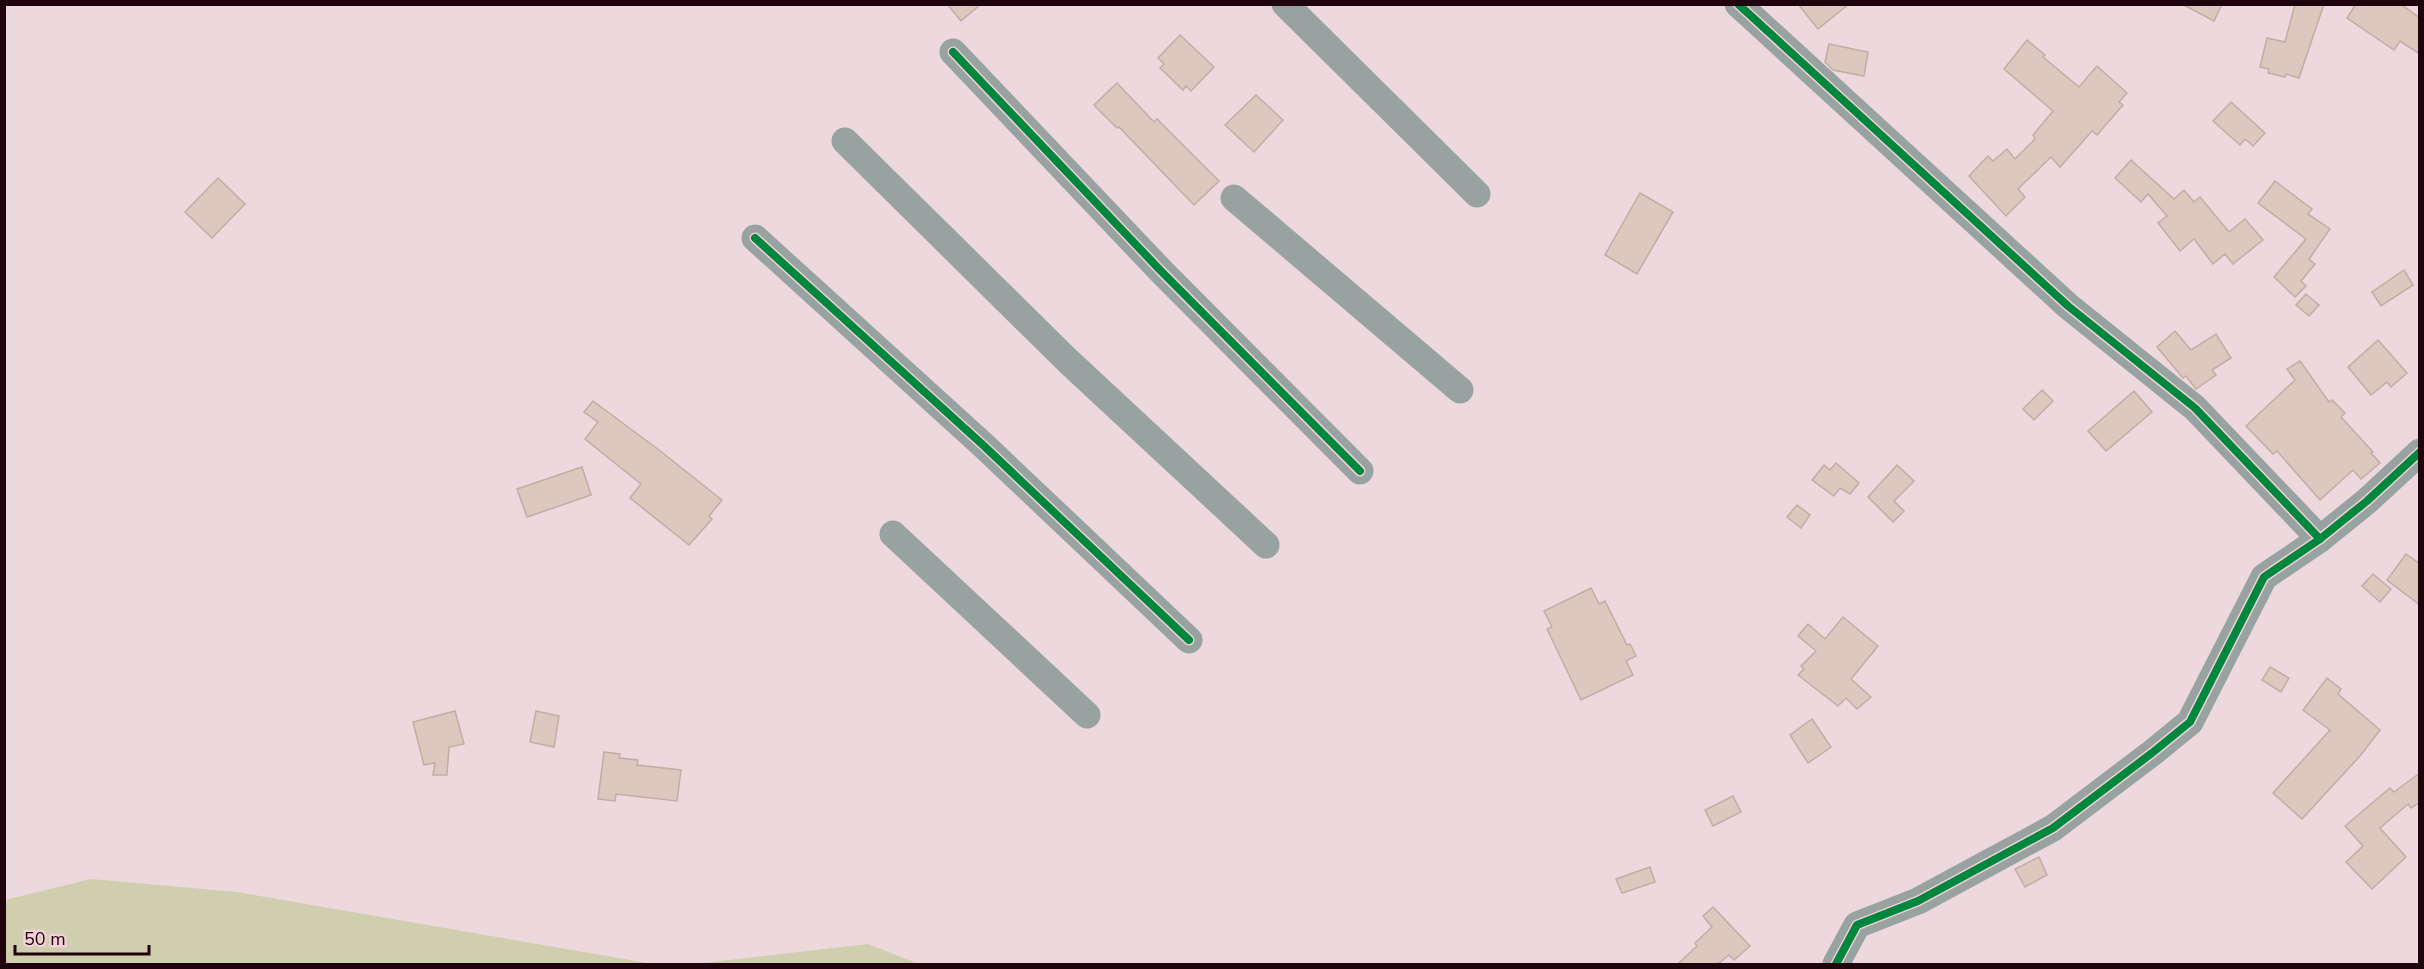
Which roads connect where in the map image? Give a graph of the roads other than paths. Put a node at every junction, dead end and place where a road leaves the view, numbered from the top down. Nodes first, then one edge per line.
1 (1285, 4) edge
2 (1738, 4) edge
3 (953, 51) dead end
4 (845, 141) dead end
5 (1477, 194) dead end
6 (1234, 198) dead end
7 (755, 238) dead end
8 (1460, 390) dead end
9 (2420, 452) edge
10 (1360, 471) dead end
11 (893, 534) dead end
12 (2320, 539) junction
13 (1266, 545) dead end
14 (1189, 640) dead end
15 (1087, 715) dead end
16 (1836, 964) edge

1 - 5 street
2 - 12 street
3 - 10 street
4 - 13 street
6 - 8 street
7 - 14 street
9 - 12 street
11 - 15 street
12 - 16 street

